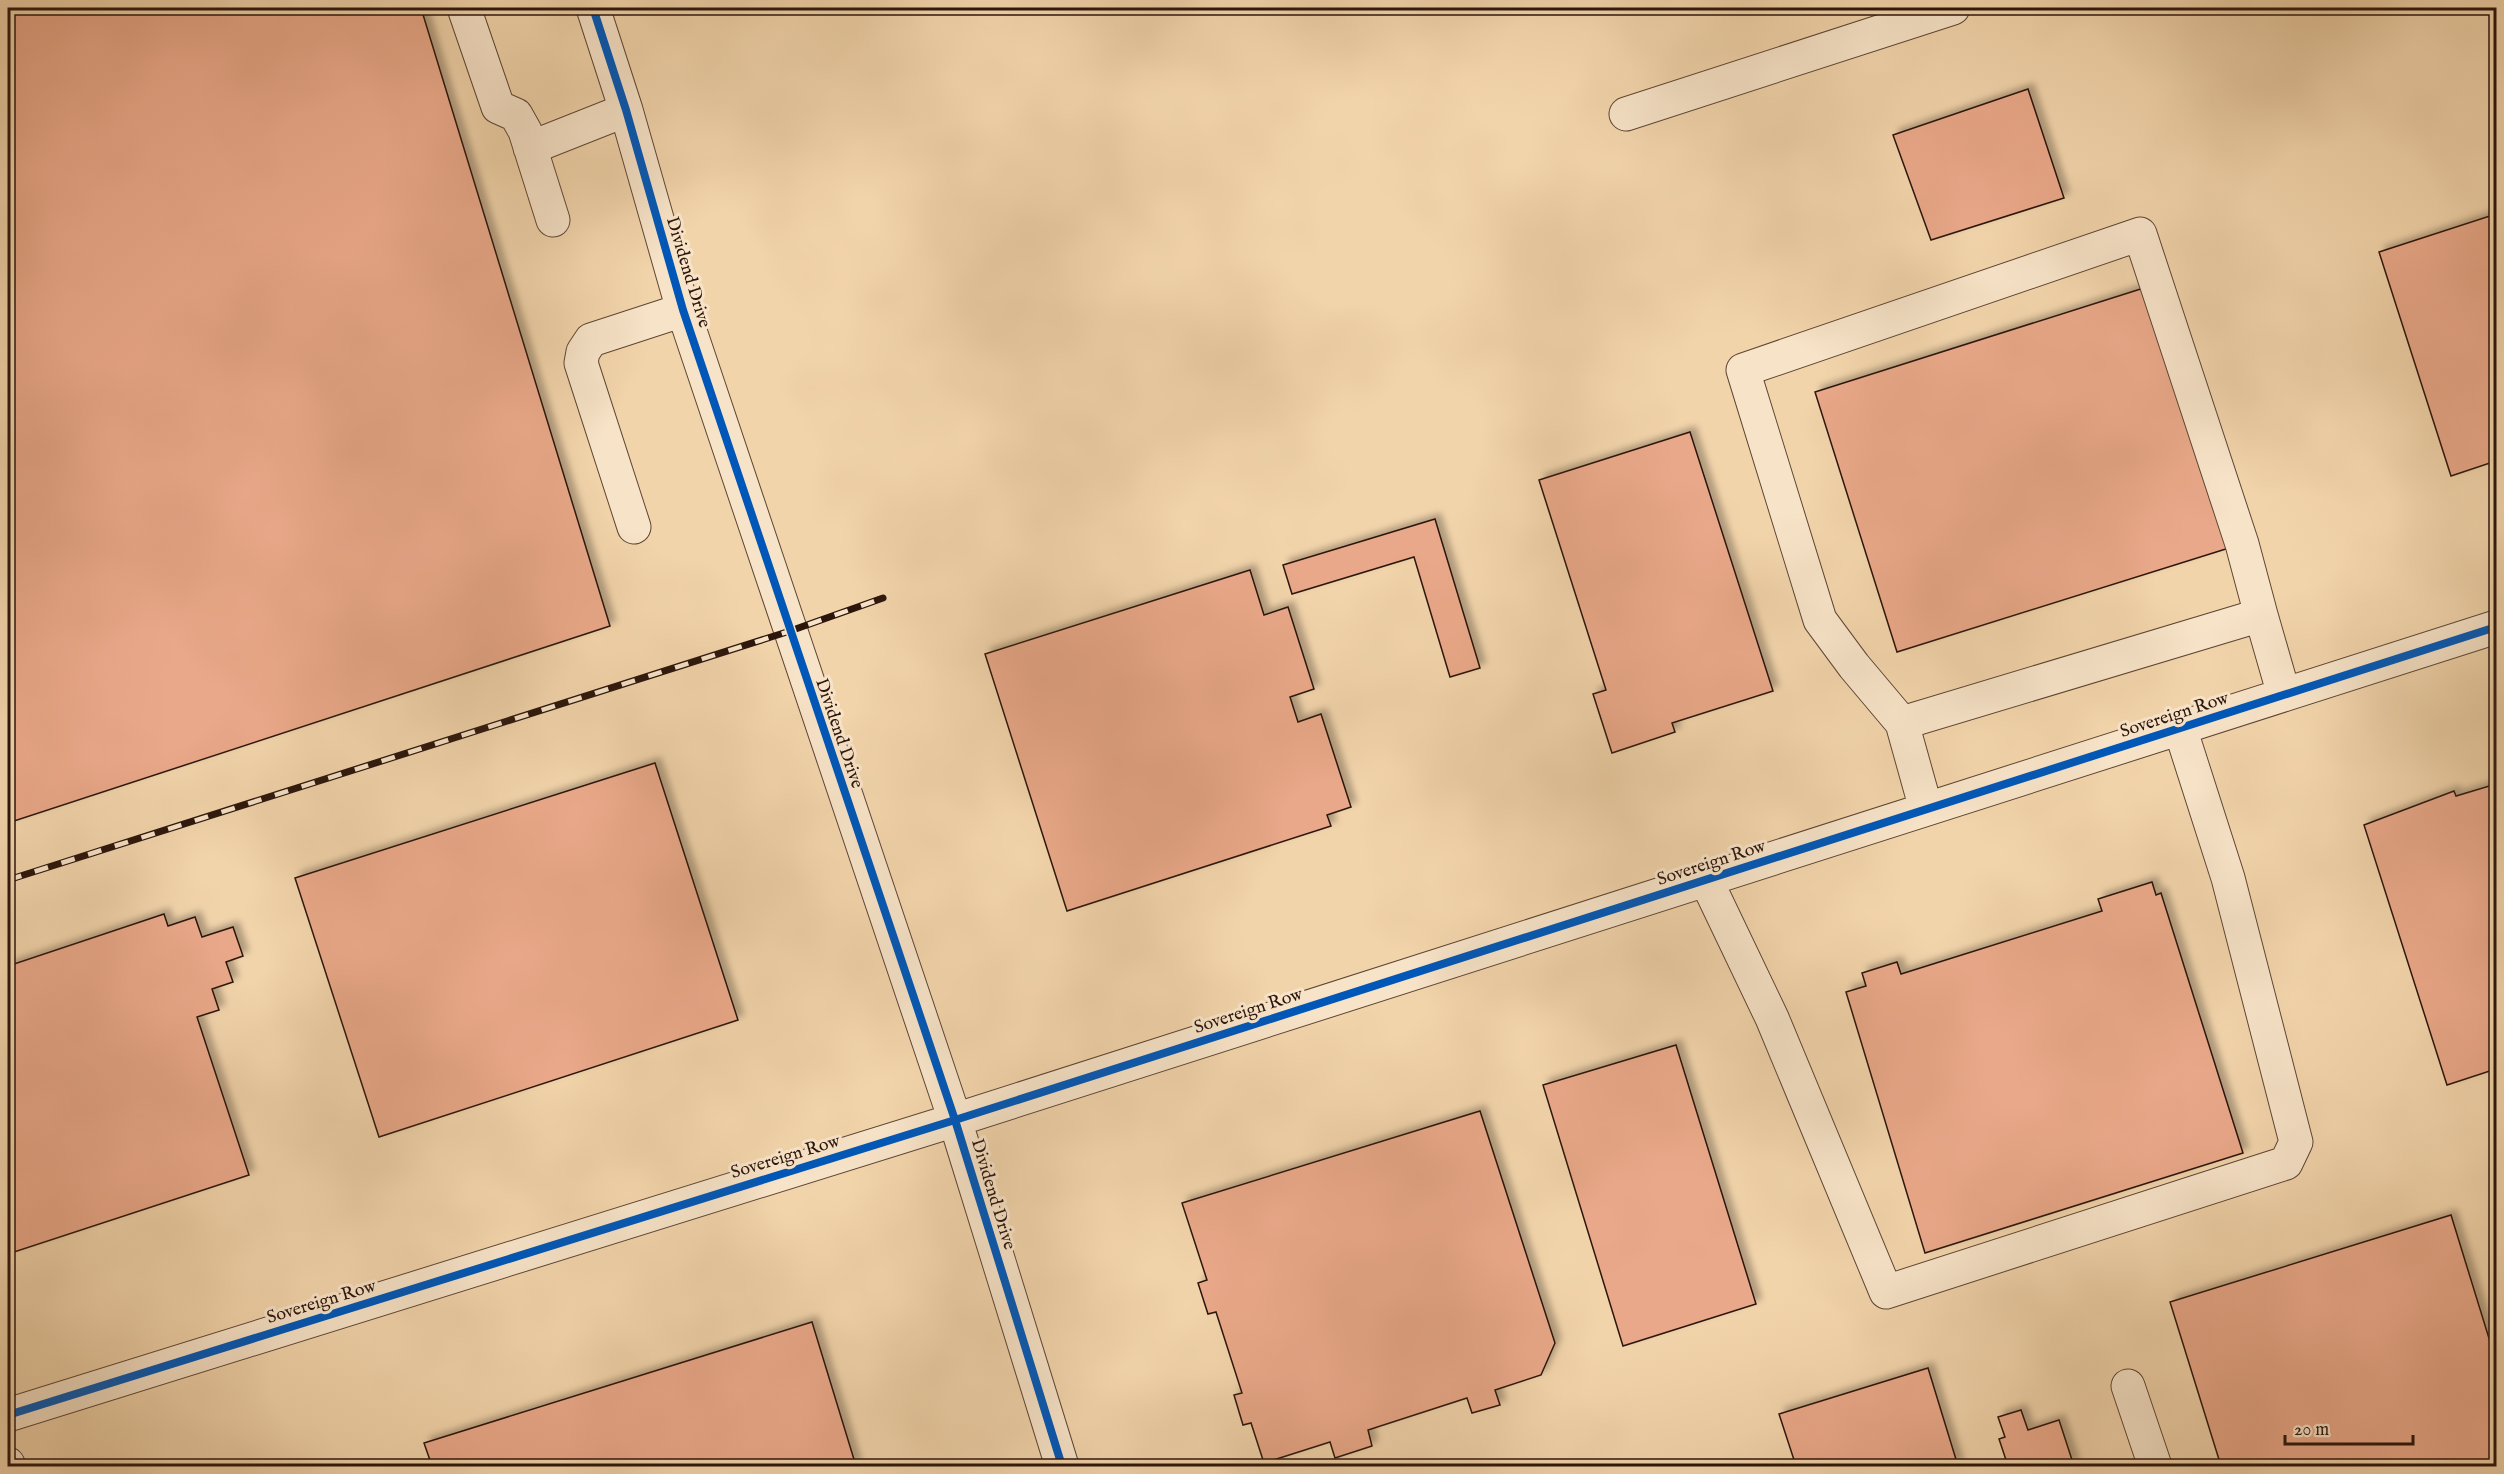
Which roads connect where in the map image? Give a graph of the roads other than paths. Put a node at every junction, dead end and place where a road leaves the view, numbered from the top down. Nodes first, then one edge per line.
1 (464, 8) edge
2 (593, 8) edge
3 (1953, 8) edge
4 (626, 111) junction
5 (1626, 114) dead end
6 (530, 148) junction
7 (553, 220) dead end
8 (683, 310) junction
9 (634, 527) dead end
10 (2261, 615) junction
11 (2496, 627) edge
12 (2283, 695) junction
13 (1902, 723) junction
14 (2180, 728) junction
15 (1926, 810) junction
16 (1706, 880) junction
17 (955, 1120) junction
18 (2128, 1386) dead end
19 (8, 1415) edge
20 (1062, 1467) edge
21 (2155, 1467) edge

1 - 6 street
2 - 4 street, Dividend Drive
3 - 5 street
4 - 6 street
4 - 8 street, Dividend Drive
6 - 7 street
8 - 9 street
8 - 17 street, Dividend Drive
10 - 12 street
10 - 13 street
10 - 13 street
11 - 12 street, Sovereign Row
12 - 14 street, Sovereign Row
13 - 15 street
14 - 15 street, Sovereign Row
14 - 16 street
15 - 16 street, Sovereign Row
16 - 17 street, Sovereign Row
17 - 19 street, Sovereign Row
17 - 20 street, Dividend Drive
18 - 21 street

